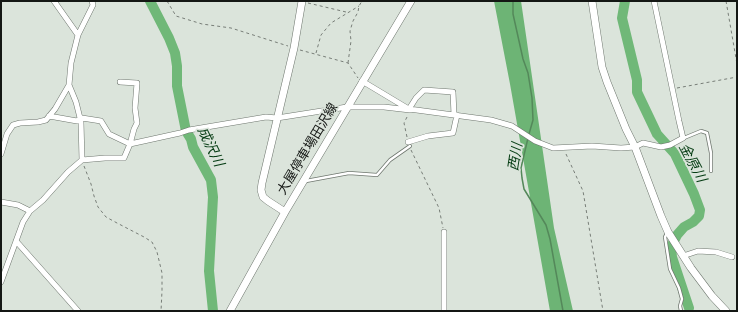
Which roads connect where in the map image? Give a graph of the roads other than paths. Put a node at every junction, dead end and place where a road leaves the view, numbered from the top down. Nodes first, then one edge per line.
1 (54, 1) edge
2 (92, 1) edge
3 (411, 1) edge
4 (592, 1) edge
5 (654, 1) edge
6 (302, 2) edge
7 (78, 35) junction
8 (362, 81) junction
9 (120, 82) dead end
10 (70, 84) junction
11 (347, 107) junction
12 (409, 109) junction
13 (456, 115) junction
14 (49, 116) junction
15 (277, 118) junction
16 (80, 119) junction
17 (683, 138) junction
18 (130, 144) junction
19 (409, 144) joint
20 (635, 147) junction
21 (1, 154) edge
22 (82, 160) junction
23 (711, 171) dead end
24 (303, 181) junction
25 (1, 202) edge
26 (30, 211) junction
27 (285, 212) junction
28 (444, 232) road end
29 (670, 234) junction
30 (16, 241) junction
31 (683, 256) junction
32 (732, 257) dead end
33 (1, 282) edge
34 (78, 311) edge
35 (230, 311) edge
36 (444, 311) edge
37 (681, 311) edge
38 (726, 311) edge

1 - 7 street
2 - 7 street
3 - 8 street, 大屋停車場田沢線
4 - 20 street
5 - 17 street
6 - 15 street
7 - 10 street
8 - 11 street, 大屋停車場田沢線
8 - 12 street
9 - 18 street
10 - 14 street
10 - 16 street
11 - 12 street
11 - 15 street
11 - 24 street, 大屋停車場田沢線
12 - 13 street
12 - 13 street
13 - 19 street
13 - 20 street
14 - 16 street
14 - 21 street
15 - 18 street
15 - 27 street
16 - 18 street
16 - 22 street
17 - 20 street
17 - 23 lane
18 - 22 street
19 - 24 lane
20 - 29 street
22 - 26 street
24 - 27 street, 大屋停車場田沢線
25 - 26 street
26 - 30 street
27 - 35 street, 大屋停車場田沢線
28 - 36 street
29 - 31 street
29 - 37 lane
30 - 33 street
30 - 34 street
31 - 32 street
31 - 38 street

